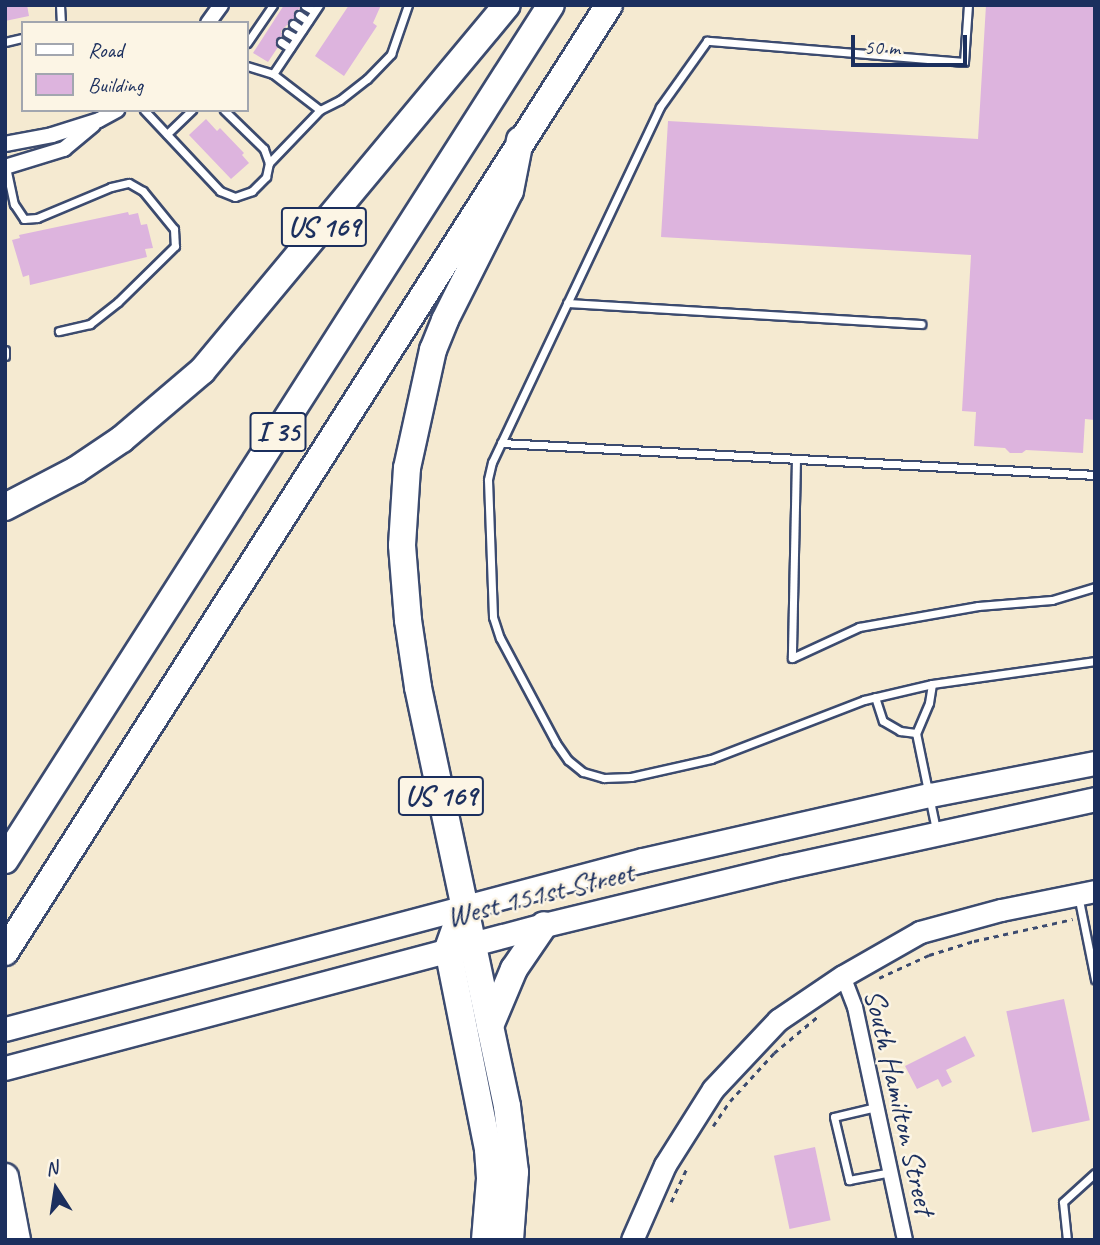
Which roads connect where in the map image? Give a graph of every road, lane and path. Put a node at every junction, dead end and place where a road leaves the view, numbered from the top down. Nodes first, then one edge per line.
1 (222, 5) edge
2 (408, 5) edge
3 (507, 5) edge
4 (551, 5) edge
5 (609, 5) edge
6 (968, 5) edge
7 (305, 6) edge
8 (272, 7) edge
9 (317, 8) edge
10 (278, 15) dead end
11 (299, 15) dead end
12 (265, 18) junction
13 (210, 21) edge
14 (308, 21) junction
15 (273, 23) dead end
16 (293, 24) dead end
17 (258, 27) junction
18 (302, 30) junction
19 (267, 32) dead end
20 (287, 33) dead end
21 (252, 36) junction
22 (296, 38) junction
23 (248, 42) edge
24 (260, 42) dead end
25 (281, 42) dead end
26 (290, 48) junction
27 (275, 51) dead end
28 (284, 57) junction
29 (248, 66) edge
30 (273, 74) junction
31 (320, 110) junction
32 (147, 112) edge
33 (190, 112) edge
34 (226, 112) edge
35 (98, 115) edge
36 (166, 134) junction
37 (520, 140) junction
38 (5, 144) edge
39 (269, 163) junction
40 (6, 167) edge
41 (567, 303) junction
42 (921, 324) dead end
43 (58, 331) dead end
44 (5, 351) edge
45 (5, 356) edge
46 (501, 443) junction
47 (796, 459) junction
48 (1095, 475) edge
49 (5, 507) edge
50 (1095, 587) edge
51 (1095, 661) edge
52 (932, 684) junction
53 (875, 697) junction
54 (916, 733) junction
55 (1095, 763) edge
56 (930, 795) junction
57 (1095, 799) edge
58 (936, 834) junction
59 (5, 860) edge
60 (1086, 893) edge
61 (464, 905) junction
62 (1082, 917) junction
63 (544, 925) junction
64 (460, 946) junction
65 (5, 952) edge
66 (1095, 978) edge
67 (846, 985) junction
68 (818, 1017) dead end
69 (489, 1026) junction
70 (5, 1029) edge
71 (5, 1068) edge
72 (877, 1107) junction
73 (709, 1132) dead end
74 (690, 1162) dead end
75 (891, 1172) junction
76 (1095, 1173) edge
77 (5, 1177) edge
78 (670, 1203) dead end
79 (18, 1240) edge
80 (485, 1240) edge
81 (510, 1240) edge
82 (632, 1240) edge
83 (905, 1240) edge
84 (1067, 1240) edge

1 - 13 street
2 - 31 lane
3 - 49 highway, US 169
4 - 59 highway, I 35
5 - 37 highway, I 35
6 - 41 lane
7 - 9 lane
8 - 10 lane
8 - 12 lane
9 - 14 lane
11 - 14 lane
12 - 15 lane
12 - 17 lane
14 - 18 lane
16 - 18 lane
17 - 19 lane
17 - 21 lane
18 - 22 lane
20 - 22 lane
21 - 23 lane
21 - 24 lane
22 - 26 lane
25 - 26 lane
26 - 28 lane
27 - 28 lane
28 - 30 lane
29 - 30 lane
30 - 31 lane
31 - 39 lane
32 - 36 lane
33 - 36 lane
34 - 39 lane
35 - 38 street
35 - 40 street
36 - 39 lane
37 - 61 highway, US 169
37 - 65 highway, I 35
40 - 43 lane
41 - 42 lane
41 - 46 lane
44 - 45 lane
46 - 47 lane
46 - 53 lane
47 - 48 lane
47 - 50 lane
51 - 52 lane
52 - 53 lane
52 - 54 lane
53 - 54 lane
54 - 56 lane
55 - 56 main road, West 151st Street
56 - 58 lane
56 - 61 main road, West 151st Street
57 - 58 main road, West 151st Street
58 - 63 main road, West 151st Street
60 - 62 lane
60 - 67 street
61 - 64 highway
61 - 70 main road, West 151st Street
62 - 66 lane
62 - 67 path
63 - 64 main road, West 151st Street
63 - 69 highway
64 - 69 highway
64 - 71 main road, West 151st Street
64 - 80 highway
67 - 72 street, South Hamilton Street
67 - 82 street
68 - 73 path
69 - 81 highway
72 - 75 street, South Hamilton Street
72 - 75 lane
74 - 78 path
75 - 83 street, South Hamilton Street
76 - 84 lane
77 - 79 highway

